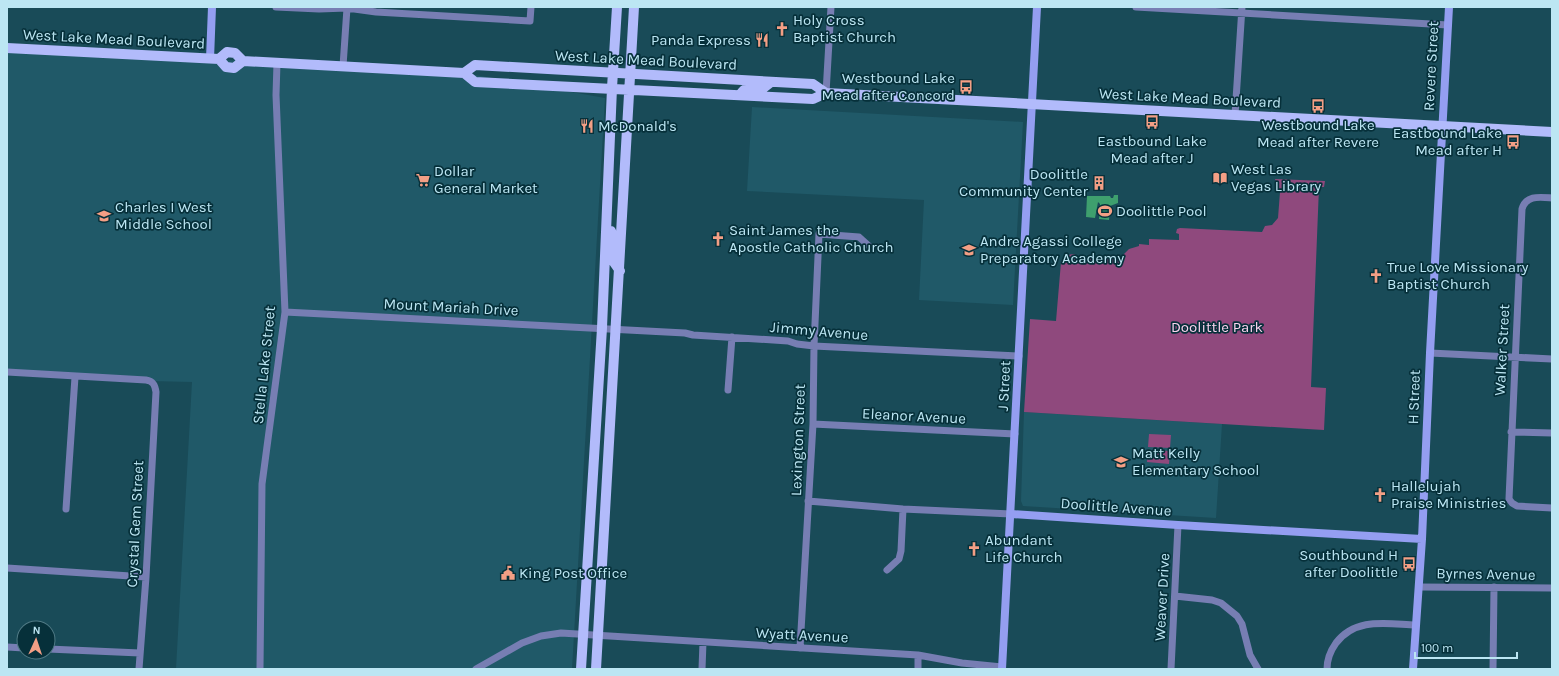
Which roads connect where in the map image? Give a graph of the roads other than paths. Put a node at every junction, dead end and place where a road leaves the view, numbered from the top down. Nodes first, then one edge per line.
1 (212, 7) edge
2 (276, 7) edge
3 (531, 7) edge
4 (617, 7) edge
5 (634, 7) edge
6 (832, 7) edge
7 (1037, 7) edge
8 (1136, 7) edge
9 (1449, 7) edge
10 (347, 8) junction
11 (1242, 10) edge
12 (1448, 26) junction
13 (7, 48) edge
14 (214, 59) junction
15 (277, 63) junction
16 (343, 66) junction
17 (613, 72) junction
18 (464, 73) junction
19 (631, 74) junction
20 (771, 82) junction
21 (612, 88) junction
22 (630, 89) junction
23 (826, 93) junction
24 (740, 95) junction
25 (1031, 104) junction
26 (1235, 115) junction
27 (1442, 127) junction
28 (1552, 132) edge
29 (1552, 198) edge
30 (606, 226) junction
31 (869, 246) dead end
32 (620, 271) junction
33 (285, 312) junction
34 (602, 328) junction
35 (616, 329) junction
36 (732, 337) junction
37 (814, 346) junction
38 (1430, 353) junction
39 (1019, 356) junction
40 (1515, 357) junction
41 (1552, 359) edge
42 (7, 372) edge
43 (75, 377) junction
44 (728, 390) dead end
45 (813, 424) junction
46 (1512, 432) junction
47 (1015, 434) junction
48 (1552, 434) edge
49 (808, 501) junction
50 (1552, 508) edge
51 (66, 509) dead end
52 (903, 509) junction
53 (1011, 514) junction
54 (1178, 525) junction
55 (1422, 539) junction
56 (7, 568) edge
57 (887, 570) dead end
58 (146, 577) junction
59 (1419, 587) junction
60 (1494, 587) junction
61 (1552, 588) edge
62 (1175, 596) junction
63 (1416, 625) junction
64 (584, 634) junction
65 (598, 635) junction
66 (703, 642) junction
67 (800, 648) junction
68 (56, 649) edge
69 (140, 653) junction
70 (918, 655) junction
71 (1002, 668) edge
72 (139, 669) edge
73 (260, 669) edge
74 (476, 669) edge
75 (581, 669) edge
76 (596, 669) edge
77 (702, 669) edge
78 (918, 669) edge
79 (1171, 669) edge
80 (1258, 669) edge
81 (1327, 669) edge
82 (1413, 669) edge
83 (1493, 669) edge

1 - 14 street
2 - 10 street
3 - 10 street
4 - 17 main road
5 - 19 main road
6 - 23 street
7 - 25 street, J Street
8 - 11 street
9 - 12 street, Revere Street
10 - 16 street
11 - 12 street
11 - 26 street
12 - 27 street, Revere Street
13 - 14 main road, West Lake Mead Boulevard
14 - 15 main road, West Lake Mead Boulevard
15 - 16 main road, West Lake Mead Boulevard
15 - 33 street, Stella Lake Street
16 - 18 main road, West Lake Mead Boulevard
17 - 18 main road, West Lake Mead Boulevard
17 - 19 main road, West Lake Mead Boulevard
17 - 21 main road
18 - 21 main road, West Lake Mead Boulevard
19 - 20 main road, West Lake Mead Boulevard
19 - 22 main road
20 - 23 main road, West Lake Mead Boulevard
20 - 24 main road
21 - 22 main road, West Lake Mead Boulevard
21 - 30 main road
22 - 24 main road, West Lake Mead Boulevard
22 - 32 main road
23 - 24 main road, West Lake Mead Boulevard
23 - 25 main road, West Lake Mead Boulevard
25 - 26 main road, West Lake Mead Boulevard
25 - 39 street, J Street
26 - 27 main road, West Lake Mead Boulevard
27 - 28 main road, West Lake Mead Boulevard
27 - 38 street, H Street
29 - 40 street, Walker Street
30 - 32 main road
30 - 34 main road
31 - 37 street, Lexington Street
32 - 35 main road
33 - 34 street, Mount Mariah Drive
33 - 73 street, Stella Lake Street
34 - 35 street, Mount Mariah Drive
34 - 64 main road
35 - 36 street, Jimmy Avenue
35 - 65 main road
36 - 37 street, Jimmy Avenue
36 - 44 street
37 - 39 street, Jimmy Avenue
37 - 45 street, Lexington Street
38 - 40 street
38 - 55 street, H Street
39 - 47 street, J Street
40 - 41 street
40 - 46 street, Walker Street
42 - 43 street
43 - 51 street
43 - 58 street, Crystal Gem Street
45 - 47 street, Eleanor Avenue
45 - 49 street, Lexington Street
46 - 48 street
46 - 50 street, Walker Street
47 - 53 street, J Street
49 - 52 street, Doolittle Avenue
49 - 67 street, Lexington Street
52 - 53 street, Doolittle Avenue
52 - 57 street
53 - 54 street, Doolittle Avenue
53 - 71 street, J Street
54 - 55 street, Doolittle Avenue
54 - 62 street, Weaver Drive
55 - 59 street, H Street
56 - 58 street
58 - 69 street, Crystal Gem Street
59 - 60 street, Byrnes Avenue
59 - 63 street, H Street
60 - 61 street, Byrnes Avenue
60 - 83 street
62 - 79 street, Weaver Drive
62 - 80 street
63 - 81 street
63 - 82 street, H Street
64 - 65 street, Wyatt Avenue
64 - 74 street, Wyatt Avenue
64 - 75 main road
65 - 66 street, Wyatt Avenue
65 - 76 main road
66 - 67 street, Wyatt Avenue
66 - 77 street
67 - 70 street, Wyatt Avenue
68 - 69 street
69 - 72 street, Crystal Gem Street
70 - 71 street, Wyatt Avenue
70 - 78 street

